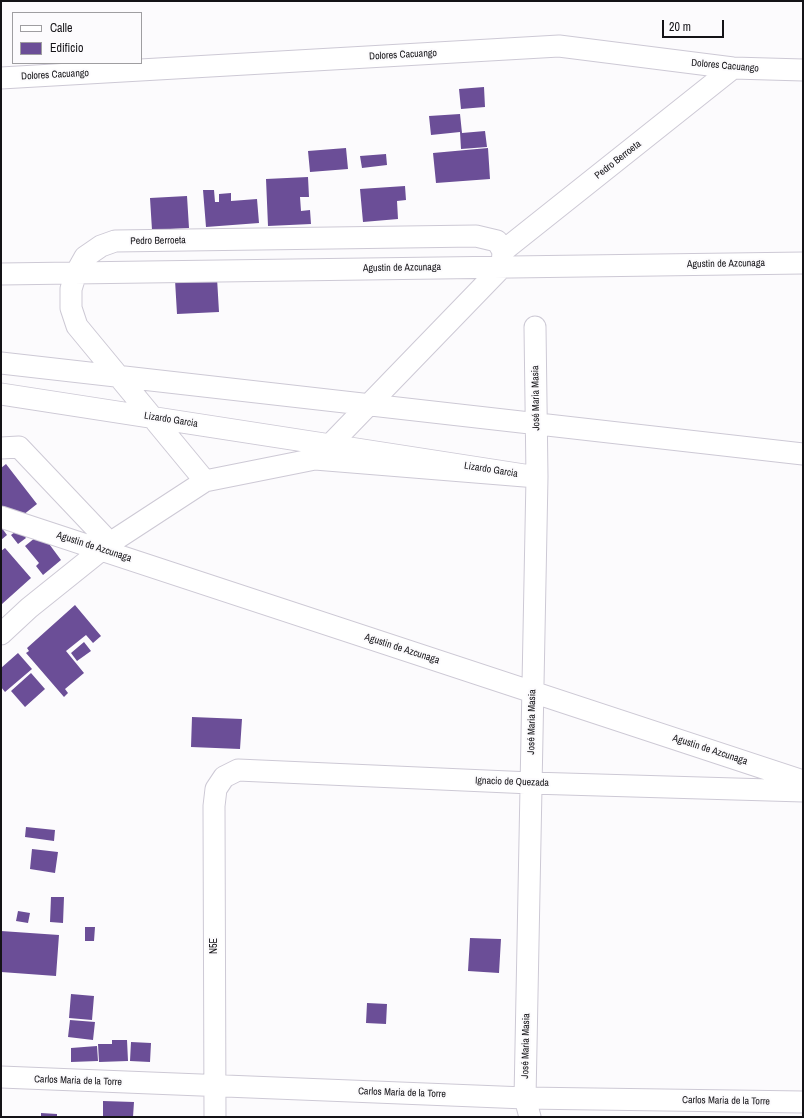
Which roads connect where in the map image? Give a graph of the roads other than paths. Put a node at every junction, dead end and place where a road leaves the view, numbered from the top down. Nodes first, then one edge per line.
1 (734, 68) junction
2 (803, 70) edge
3 (1, 78) edge
4 (502, 259) junction
5 (803, 262) edge
6 (76, 273) junction
7 (1, 274) edge
8 (535, 327) dead end
9 (1, 363) edge
10 (119, 376) junction
11 (1, 394) edge
12 (368, 404) junction
13 (152, 417) junction
14 (536, 424) junction
15 (330, 445) junction
16 (1, 448) edge
17 (803, 454) edge
18 (315, 459) junction
19 (537, 477) junction
20 (205, 481) junction
21 (1, 517) edge
22 (106, 546) junction
23 (1, 634) edge
24 (533, 692) junction
25 (224, 777) joint
26 (803, 781) edge
27 (531, 783) junction
28 (803, 791) edge
29 (1, 1077) edge
30 (215, 1086) junction
31 (803, 1102) edge
32 (528, 1108) edge
33 (215, 1117) edge

1 - 2 street, Dolores Cacuango
1 - 3 street, Dolores Cacuango
1 - 4 street, Pedro Berroeta
4 - 5 street, Agustin de Azcunaga
4 - 6 street, Agustin de Azcunaga
4 - 6 street, Pedro Berroeta
4 - 12 street, Pedro Berroeta
6 - 7 street, Agustin de Azcunaga
6 - 10 street, Pedro Berroeta
8 - 14 street, José Maria Masia
9 - 10 street
10 - 12 street
10 - 13 street, Pedro Berroeta
11 - 13 street, Lizardo Garcia
12 - 14 street
12 - 15 street, Pedro Berroeta
13 - 15 street, Lizardo Garcia
13 - 20 street, Pedro Berroeta
14 - 17 street
14 - 19 street, José Maria Masia
15 - 18 street, Pedro Berroeta
15 - 19 street, Lizardo Garcia
16 - 22 street
18 - 19 street, Lizardo Garcia
18 - 20 street, Lizardo Garcia
19 - 24 street, José Maria Masia
20 - 22 street, Lizardo Garcia
21 - 22 street, Agustin de Azcunaga
22 - 23 street, Lizardo Garcia
22 - 24 street, Agustin de Azcunaga
24 - 26 street, Agustin de Azcunaga
24 - 27 street, José Maria Masia
25 - 27 street, Ignacio de Quezada
25 - 30 street, N5E
27 - 28 street, Ignacio de Quezada
27 - 32 street, José Maria Masia
29 - 30 street, Carlos Maria de la Torre
30 - 32 street, Carlos Maria de la Torre
30 - 33 street, N5E
31 - 32 street, Carlos Maria de la Torre

